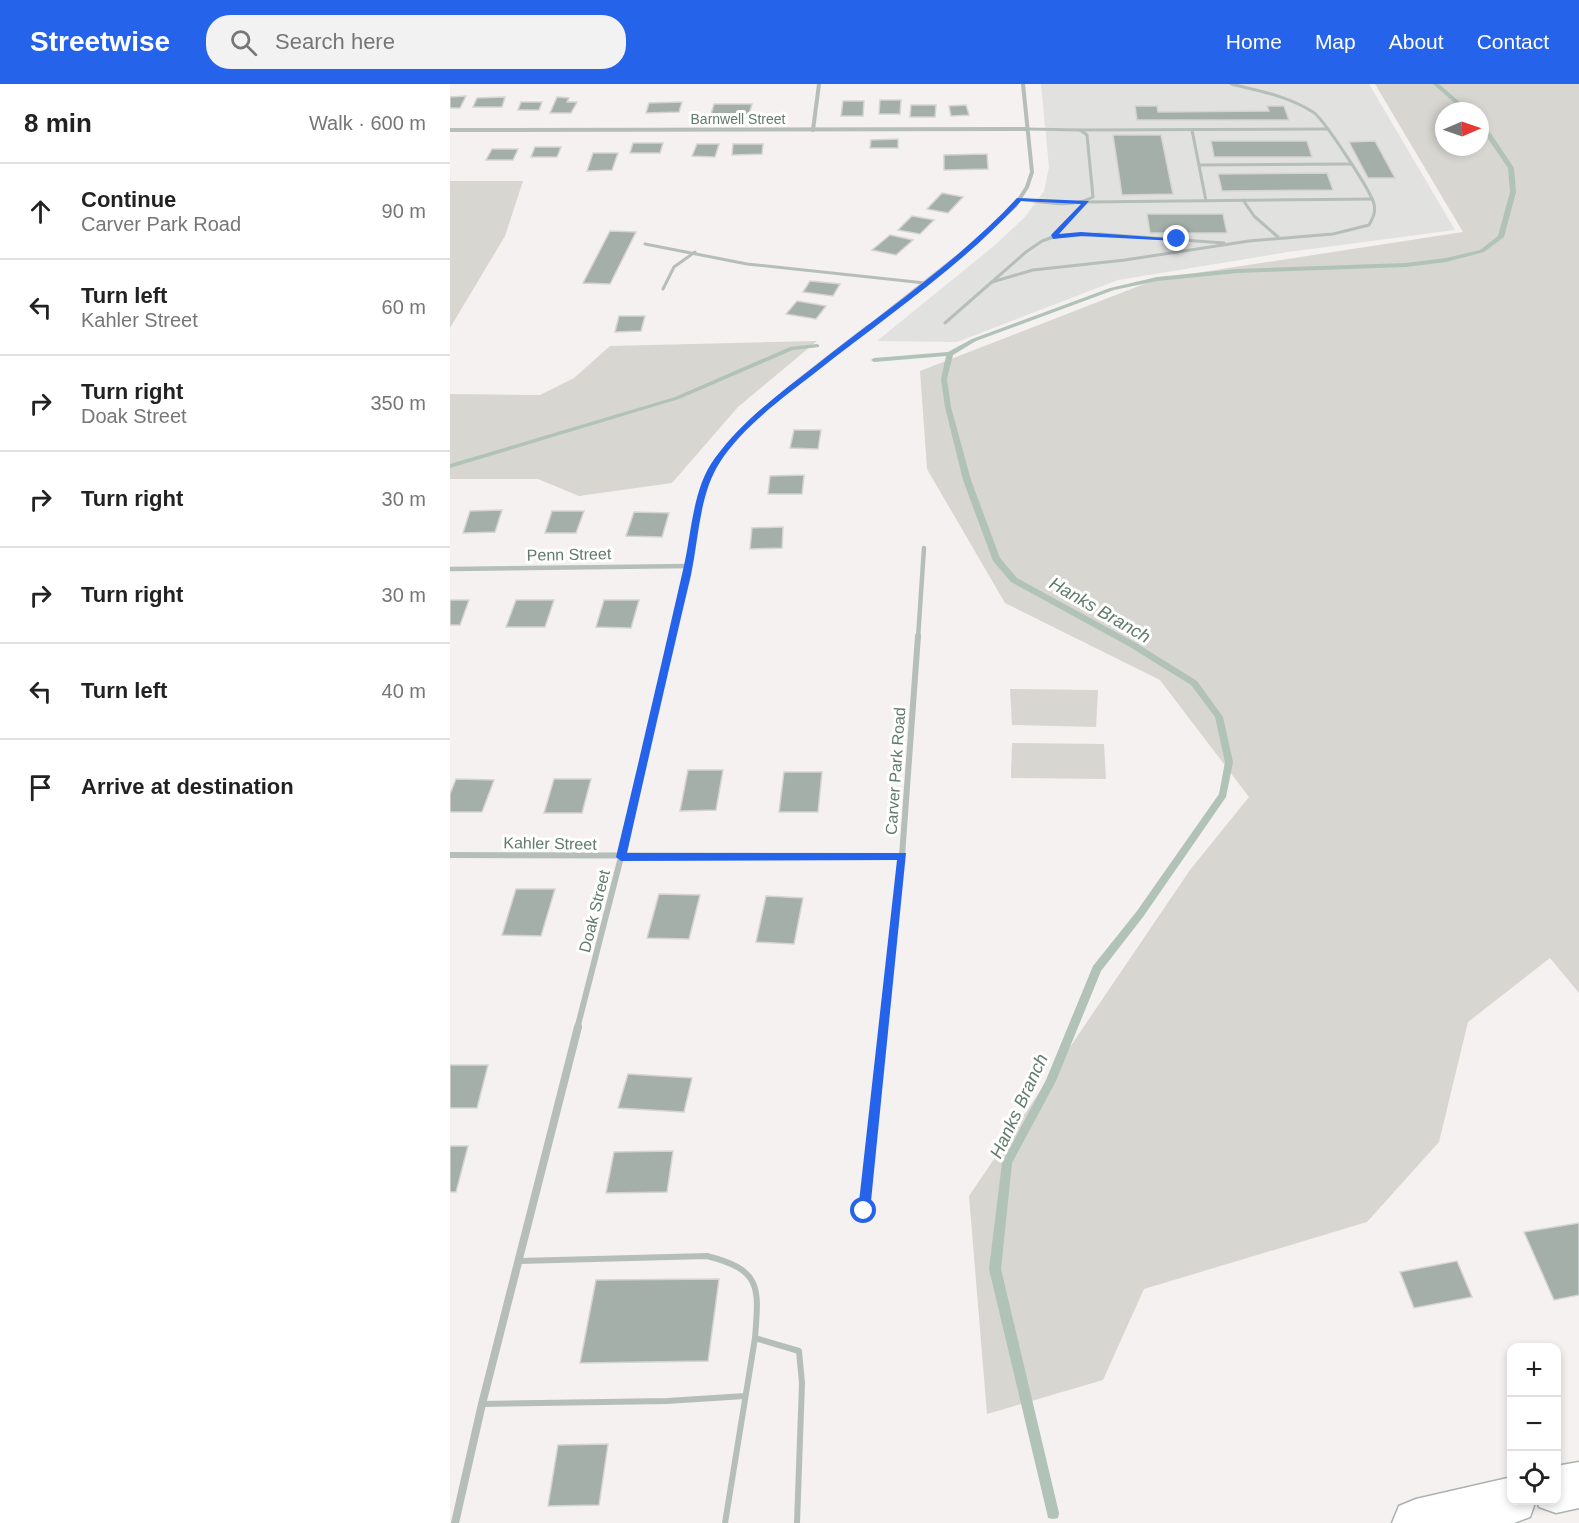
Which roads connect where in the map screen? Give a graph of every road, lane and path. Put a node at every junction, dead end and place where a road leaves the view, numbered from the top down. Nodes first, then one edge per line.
1 (819, 84) edge
2 (1023, 84) edge
3 (1231, 84) edge
4 (1027, 129) junction
5 (1328, 129) junction
6 (450, 130) edge
7 (813, 130) junction
8 (1080, 130) junction
9 (1192, 130) junction
10 (1351, 164) junction
11 (1199, 165) junction
12 (1019, 199) junction
13 (1372, 199) junction
14 (1243, 200) junction
15 (1206, 201) junction
16 (1087, 202) junction
17 (1053, 237) junction
18 (1279, 237) junction
19 (645, 244) dead end
20 (1232, 244) junction
21 (695, 252) junction
22 (992, 282) junction
23 (925, 283) junction
24 (663, 289) dead end
25 (945, 323) dead end
26 (924, 548) dead end
27 (689, 566) junction
28 (450, 569) edge
29 (450, 855) edge
30 (902, 856) junction
31 (621, 857) junction
32 (864, 1211) dead end
33 (519, 1261) junction
34 (755, 1338) junction
35 (745, 1396) junction
36 (482, 1404) junction
37 (1579, 1485) edge
38 (1561, 1489) edge
39 (1507, 1501) edge
40 (455, 1523) edge
41 (725, 1523) edge
42 (797, 1523) edge
43 (1416, 1523) edge

1 - 7 street
2 - 4 street, Doak Street
3 - 5 lane
4 - 7 street, Barnwell Street
4 - 8 lane
4 - 12 street, Doak Street
5 - 9 lane
5 - 10 lane
6 - 7 street, Barnwell Street
8 - 9 lane
8 - 16 lane
9 - 11 lane
10 - 11 lane
10 - 13 lane
11 - 15 lane
12 - 16 lane
12 - 23 street, Doak Street
13 - 14 lane
13 - 18 lane
14 - 15 lane
14 - 18 lane
15 - 16 lane
16 - 17 lane
17 - 20 lane
17 - 22 lane
18 - 20 lane
19 - 21 lane
20 - 22 lane
21 - 23 lane
21 - 24 lane
22 - 25 lane
23 - 27 street, Doak Street
26 - 30 street, Carver Park Road
27 - 28 street, Penn Street
27 - 31 street, Doak Street
29 - 31 street, Kahler Street
30 - 31 street, Kahler Street
30 - 32 street, Carver Park Road
31 - 33 street, Doak Street
33 - 34 lane
33 - 36 street, Doak Street
34 - 35 lane
34 - 42 lane
35 - 36 lane
35 - 41 lane
36 - 40 street, Doak Street
37 - 38 main road
39 - 43 main road

